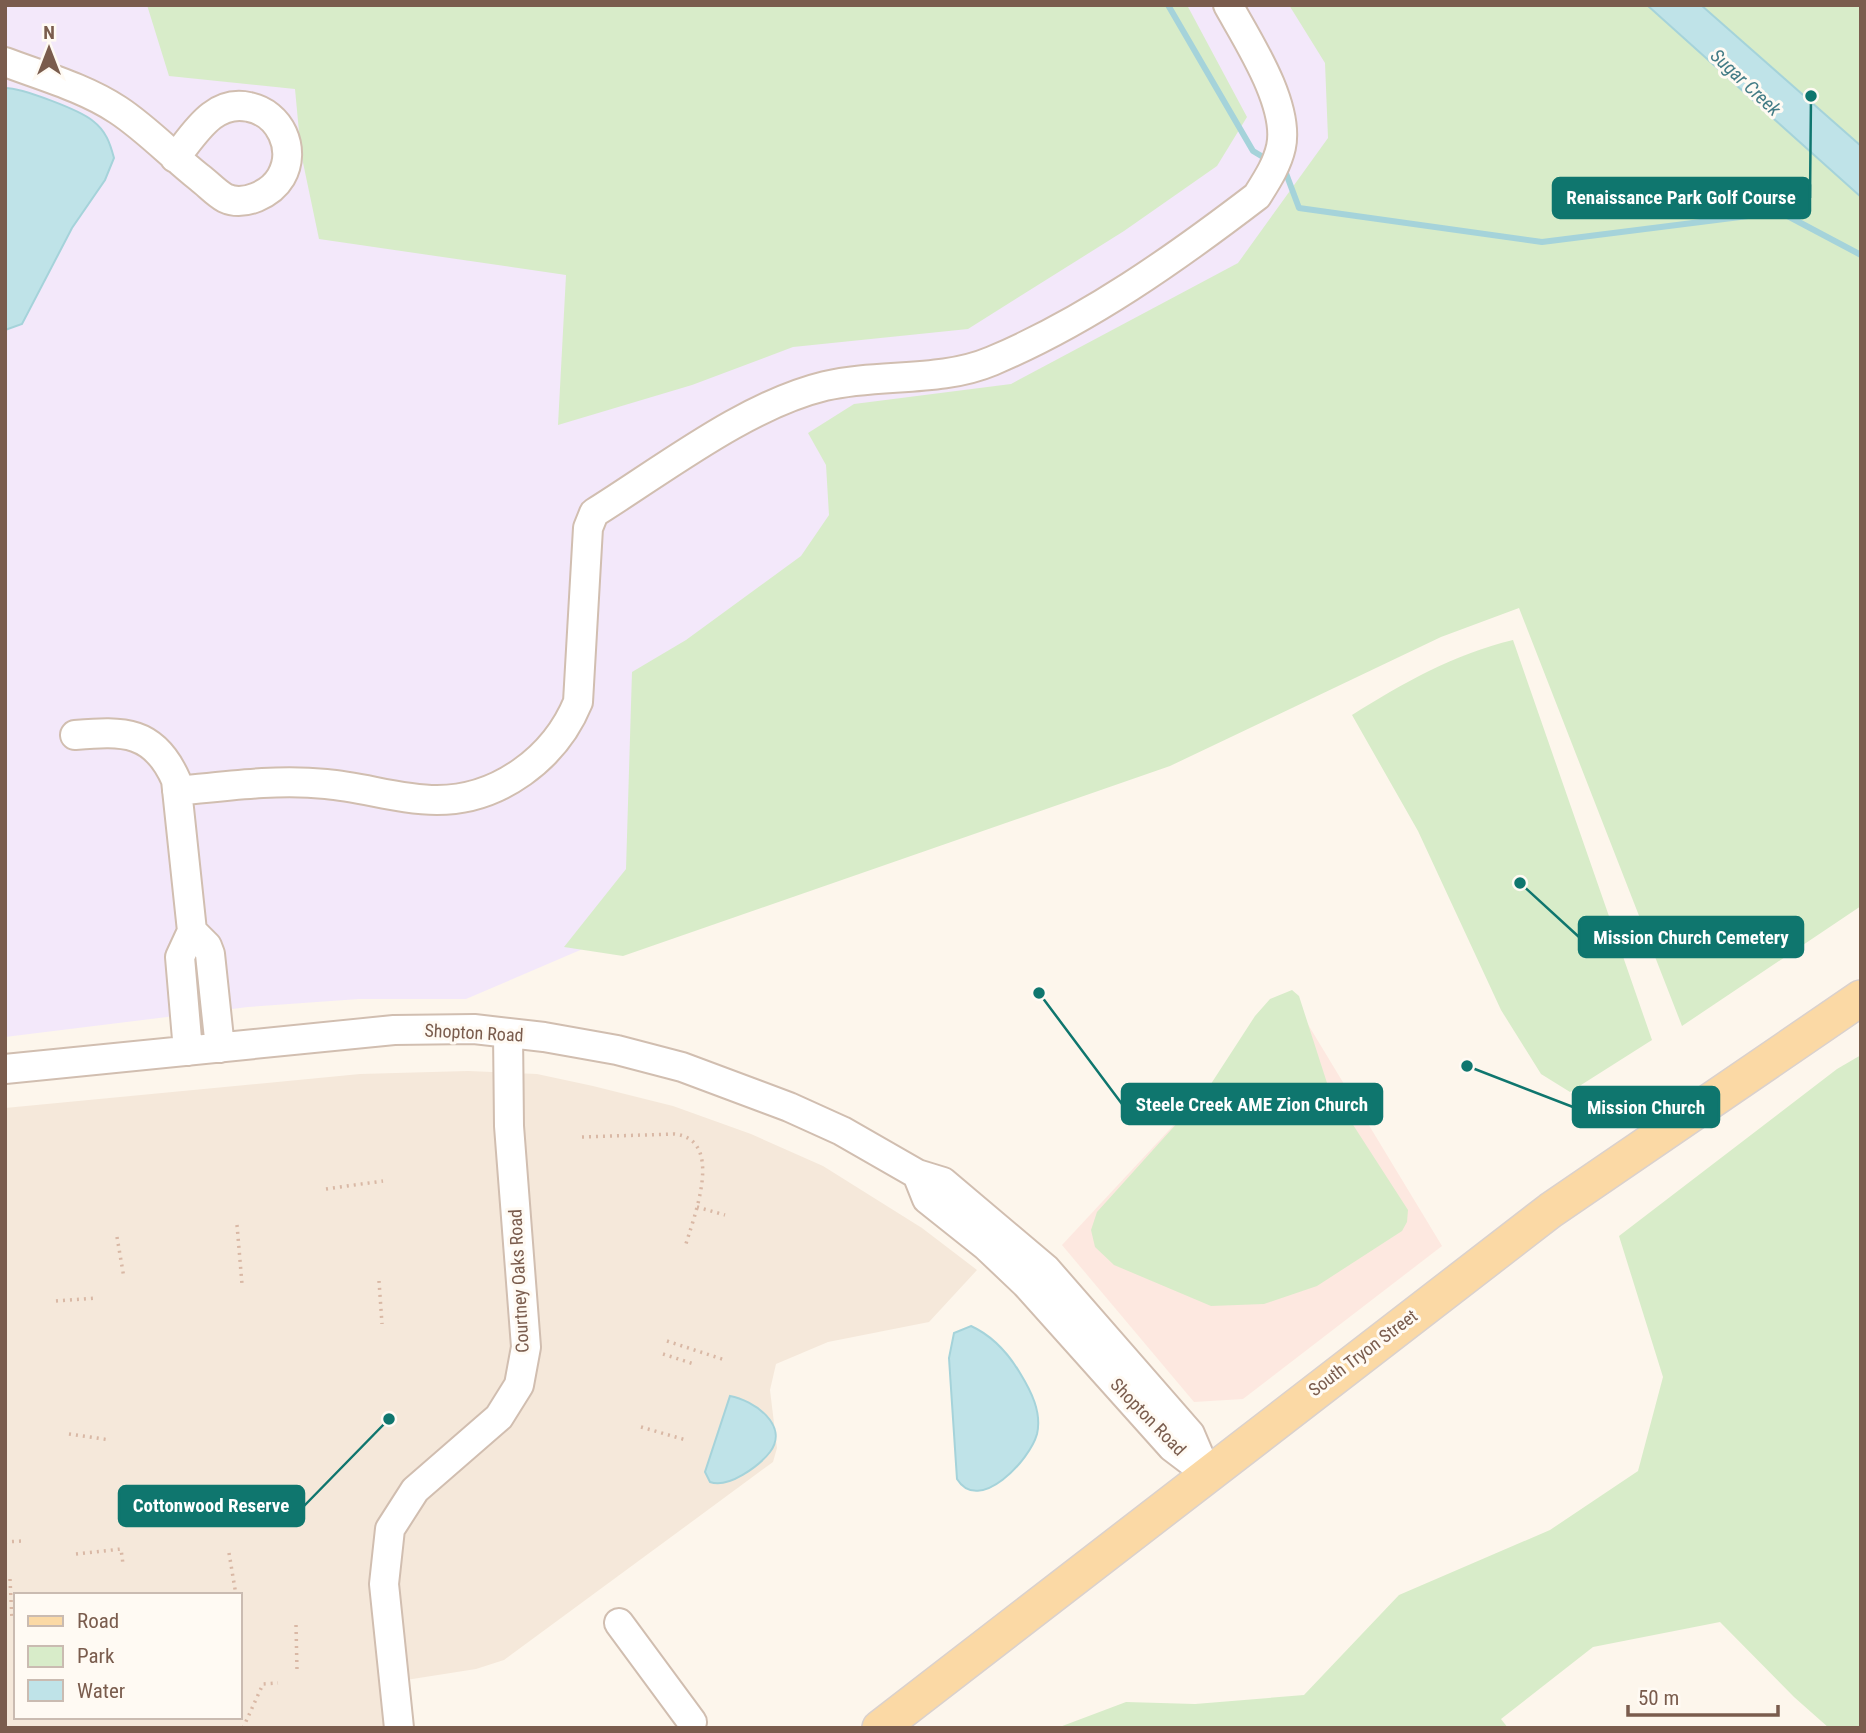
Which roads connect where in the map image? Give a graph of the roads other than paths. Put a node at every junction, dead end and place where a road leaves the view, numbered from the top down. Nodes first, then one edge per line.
1 (1228, 5) edge
2 (5, 62) edge
3 (175, 158) dead end
4 (75, 735) dead end
5 (177, 791) junction
6 (192, 932) junction
7 (1861, 998) edge
8 (508, 1033) junction
9 (220, 1048) junction
10 (188, 1051) junction
11 (5, 1069) edge
12 (1207, 1474) junction
13 (619, 1623) dead end
14 (692, 1721) dead end
15 (399, 1728) edge
16 (880, 1728) edge

1 - 5 street
2 - 3 street
4 - 5 street
5 - 6 street
6 - 9 street
6 - 10 street
7 - 12 main road, South Tryon Street
8 - 9 street, Shopton Road
8 - 12 street, Shopton Road
8 - 15 street, Courtney Oaks Road
9 - 10 street, Shopton Road
10 - 11 street, Shopton Road
12 - 16 main road, South Tryon Street
13 - 14 street

